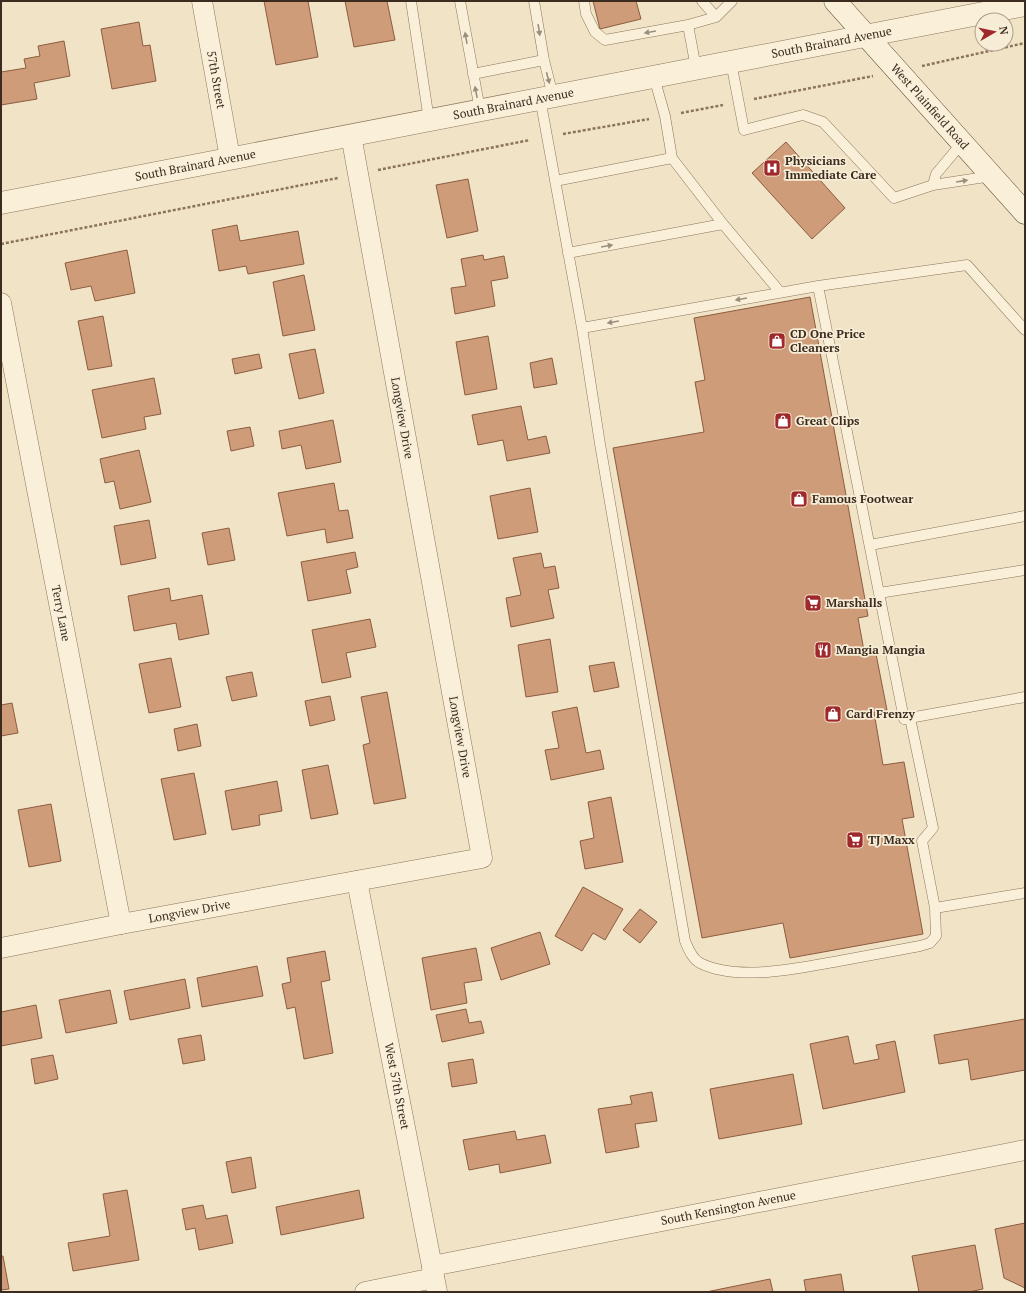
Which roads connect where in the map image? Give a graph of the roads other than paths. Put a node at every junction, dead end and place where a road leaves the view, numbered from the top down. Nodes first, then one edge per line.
1 (202, 1) edge
2 (411, 1) edge
3 (460, 1) edge
4 (534, 1) edge
5 (584, 1) edge
6 (702, 1) edge
7 (732, 1) edge
8 (835, 1) edge
9 (1020, 4) edge
10 (716, 17) junction
11 (688, 26) junction
12 (867, 36) junction
13 (544, 60) junction
14 (731, 62) junction
15 (696, 68) junction
16 (473, 74) junction
17 (654, 77) junction
18 (547, 97) junction
19 (480, 110) junction
20 (429, 120) junction
21 (351, 135) junction
22 (962, 143) junction
23 (230, 158) junction
24 (672, 158) junction
25 (992, 176) junction
26 (555, 181) junction
27 (933, 185) junction
28 (1, 203) edge
29 (1025, 213) edge
30 (723, 224) junction
31 (568, 253) junction
32 (818, 286) junction
33 (780, 292) junction
34 (1, 303) edge
35 (582, 328) junction
36 (1025, 330) edge
37 (1025, 516) edge
38 (870, 545) junction
39 (1025, 570) edge
40 (879, 593) junction
41 (1025, 697) edge
42 (910, 718) junction
43 (357, 881) junction
44 (1025, 893) edge
45 (935, 908) junction
46 (121, 924) junction
47 (1, 948) edge
48 (1025, 1150) edge
49 (434, 1279) edge
50 (364, 1292) edge

1 - 23 street, 57th Street
2 - 20 lane
16 -> 3 lane
4 -> 13 lane
11 -> 5 lane
6 - 10 lane
7 - 10 lane
8 - 12 street, West Plainfield Road
9 - 12 street, South Brainard Avenue
10 - 11 lane
11 - 15 lane
12 - 14 street, South Brainard Avenue
12 - 22 street, West Plainfield Road
13 - 16 lane
13 -> 18 lane
14 - 15 street, South Brainard Avenue
14 - 27 lane
15 - 17 street, South Brainard Avenue
19 -> 16 lane
17 - 18 street, South Brainard Avenue
17 - 24 lane
18 - 19 street, South Brainard Avenue
18 - 26 lane
19 - 20 street, South Brainard Avenue
20 - 21 street, South Brainard Avenue
21 - 23 street, South Brainard Avenue
21 - 43 street, Longview Drive
22 - 25 street, West Plainfield Road
22 - 27 lane
23 - 28 street, South Brainard Avenue
24 - 26 lane
24 - 30 lane
27 -> 25 lane
25 - 29 street, West Plainfield Road
26 - 31 lane
31 -> 30 lane
30 - 33 lane
31 - 35 lane
32 - 33 lane
32 - 36 lane
32 - 38 lane
33 -> 35 lane
34 - 46 street, Terry Lane
35 - 45 lane
37 - 38 lane
38 - 40 lane
39 - 40 lane
40 - 42 lane
41 - 42 lane
42 - 45 lane
43 - 46 street, Longview Drive
43 - 49 street, West 57th Street
44 - 45 lane
46 - 47 street, Longview Drive
48 - 49 street, South Kensington Avenue
49 - 50 street, South Kensington Avenue

